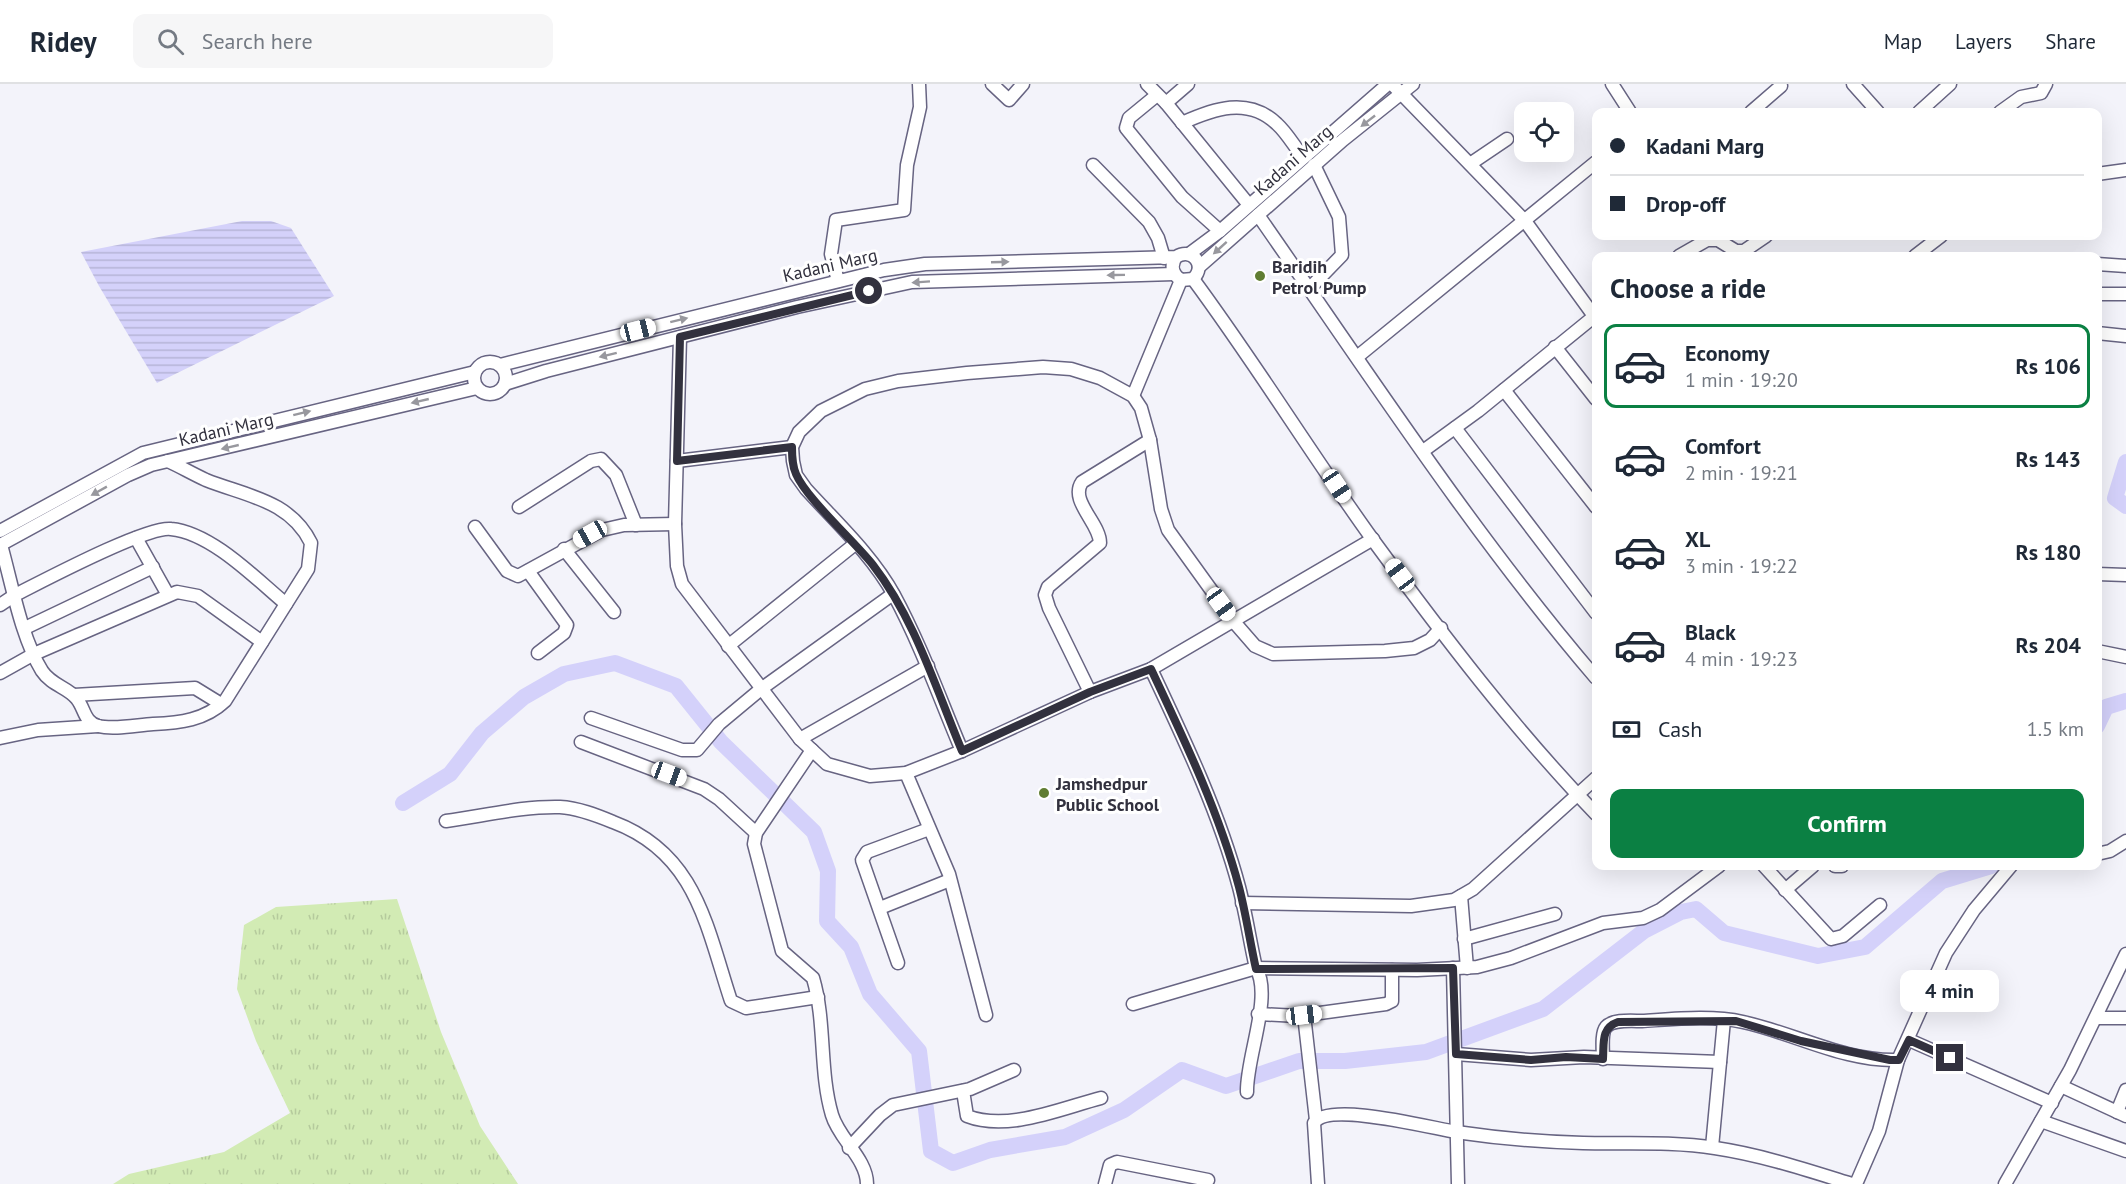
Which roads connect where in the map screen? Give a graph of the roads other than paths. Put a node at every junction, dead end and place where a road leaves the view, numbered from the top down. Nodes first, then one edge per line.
1 (920, 84) edge
2 (992, 84) edge
3 (1023, 84) edge
4 (1147, 84) edge
5 (1188, 84) edge
6 (1413, 84) edge
7 (1612, 84) edge
8 (1853, 84) edge
9 (1950, 84) edge
10 (2046, 84) edge
11 (1385, 85) edge
12 (1783, 85) edge
13 (1402, 94) junction
14 (1162, 99) junction
15 (1627, 108) edge
16 (1756, 108) edge
17 (1874, 108) edge
18 (1926, 108) edge
19 (2006, 108) edge
20 (1182, 123) junction
21 (1507, 139) dead end
22 (1303, 157) junction
23 (1470, 164) junction
24 (1093, 165) dead end
25 (1314, 165) junction
26 (1592, 165) edge
27 (2126, 170) edge
28 (2102, 173) edge
29 (1249, 205) junction
30 (1258, 215) junction
31 (1525, 221) junction
32 (1220, 231) junction
33 (1710, 240) edge
34 (1720, 240) edge
35 (1760, 240) edge
36 (1936, 240) edge
37 (1685, 252) edge
38 (1735, 252) edge
39 (1742, 252) edge
40 (1920, 252) edge
41 (1189, 254) junction
42 (1170, 258) junction
43 (2102, 264) edge
44 (2126, 266) edge
45 (1187, 275) junction
46 (838, 281) junction
47 (1309, 289) junction
48 (2102, 294) edge
49 (2126, 294) edge
50 (1592, 311) edge
51 (1592, 317) edge
52 (2102, 334) edge
53 (2126, 336) edge
54 (680, 337) junction
55 (1555, 347) junction
56 (1357, 357) junction
57 (500, 365) junction
58 (475, 372) junction
59 (506, 384) junction
60 (477, 388) junction
61 (1504, 390) junction
62 (1592, 394) edge
63 (1132, 396) junction
64 (1455, 428) junction
65 (1150, 440) junction
66 (792, 447) junction
67 (1423, 451) junction
68 (168, 461) junction
69 (677, 461) junction
70 (1592, 502) edge
71 (519, 507) dead end
72 (675, 524) junction
73 (636, 525) junction
74 (476, 527) dead end
75 (0, 531) edge
76 (136, 538) junction
77 (1373, 539) junction
78 (855, 544) junction
79 (0, 545) edge
80 (564, 549) junction
81 (153, 567) junction
82 (528, 571) junction
83 (2102, 574) edge
84 (2126, 575) edge
85 (893, 594) junction
86 (15, 595) junction
87 (168, 595) junction
88 (286, 604) junction
89 (0, 605) edge
90 (1592, 608) edge
91 (614, 612) dead end
92 (1234, 623) junction
93 (25, 628) junction
94 (1441, 628) junction
95 (262, 642) junction
96 (728, 646) junction
97 (2102, 652) edge
98 (538, 653) dead end
99 (34, 654) junction
100 (2126, 657) edge
101 (928, 666) junction
102 (1151, 669) junction
103 (0, 673) edge
104 (1592, 673) edge
105 (761, 689) junction
106 (1090, 692) junction
107 (74, 695) junction
108 (221, 704) junction
109 (591, 718) dead end
110 (98, 726) junction
111 (0, 738) edge
112 (800, 739) junction
113 (581, 742) dead end
114 (812, 750) junction
115 (962, 751) junction
116 (906, 773) junction
117 (1592, 782) edge
118 (1578, 795) junction
119 (1592, 810) edge
120 (446, 821) dead end
121 (929, 829) junction
122 (756, 833) junction
123 (2126, 841) edge
124 (2102, 853) edge
125 (1714, 870) edge
126 (1768, 870) edge
127 (1808, 870) edge
128 (2009, 870) edge
129 (950, 880) junction
130 (1785, 890) junction
131 (1461, 896) junction
132 (1242, 903) junction
133 (1880, 906) dead end
134 (880, 908) junction
135 (1555, 914) dead end
136 (1464, 939) junction
137 (2126, 954) edge
138 (898, 963) dead end
139 (1453, 968) junction
140 (1467, 968) junction
141 (1256, 969) junction
142 (1392, 970) junction
143 (818, 998) junction
144 (1133, 1004) dead end
145 (1258, 1014) junction
146 (986, 1015) dead end
147 (1304, 1015) junction
148 (2096, 1018) junction
149 (2126, 1018) edge
150 (1724, 1020) junction
151 (1909, 1040) junction
152 (1456, 1051) junction
153 (1603, 1059) junction
154 (1899, 1060) junction
155 (1720, 1062) junction
156 (1014, 1070) dead end
157 (2061, 1086) junction
158 (963, 1090) junction
159 (2126, 1090) edge
160 (1247, 1092) dead end
161 (1101, 1098) dead end
162 (2052, 1103) junction
163 (2121, 1114) edge
164 (1316, 1120) junction
165 (2042, 1121) junction
166 (1457, 1132) junction
167 (1712, 1147) junction
168 (849, 1148) junction
169 (2126, 1151) edge
170 (1208, 1180) dead end
171 (867, 1184) edge
172 (1105, 1184) edge
173 (1318, 1184) edge
174 (1458, 1184) edge
175 (1854, 1184) edge
176 (2006, 1184) edge

1 - 46 street
2 - 3 street
4 - 14 street
5 - 14 street
6 - 13 street, Kadani Marg
7 - 15 street
8 - 17 street
9 - 18 street
10 - 19 street
11 - 13 street
11 - 22 street, Kadani Marg
12 - 16 street
13 - 23 street
13 -> 25 street, Kadani Marg
14 - 20 street
14 - 32 street
20 - 22 street
20 - 29 street
21 - 23 street
22 - 29 street, Kadani Marg
23 - 31 street
24 - 42 street
25 - 30 street, Kadani Marg
25 - 47 street
26 - 31 street
27 - 28 street
29 - 32 street, Kadani Marg
30 -> 45 street, Kadani Marg
30 - 47 street
31 - 50 street
31 - 56 street
32 - 41 street, Kadani Marg
33 - 37 street
34 - 38 street
35 - 39 street
36 - 40 street
41 - 42 street, Kadani Marg
41 - 45 street
42 - 45 street
46 -> 42 street, Kadani Marg
43 - 44 street
45 -> 54 street, Kadani Marg
45 - 63 street
45 - 77 street
57 -> 46 street, Kadani Marg
47 - 56 street
48 - 49 street
51 - 55 street
52 - 53 street
54 -> 59 street, Kadani Marg
54 - 69 street
55 - 61 street
55 - 62 street
56 - 67 street
57 - 58 street
57 - 59 street
58 - 60 street
75 -> 58 street, Kadani Marg
59 - 60 street
60 -> 68 street, Kadani Marg
61 - 64 street
61 - 70 street
63 - 65 street
63 - 66 street
64 - 67 street
64 - 90 street
65 - 92 street
65 - 106 street
66 - 69 street
66 - 78 street
67 - 104 street
68 -> 79 street, Kadani Marg
68 - 88 street
69 - 72 street
71 - 73 street
72 - 73 street
72 - 96 street
73 - 80 street
74 - 82 street
76 - 81 street
76 - 86 street
76 - 88 street
77 - 92 street
77 - 94 street
78 - 85 street
78 - 96 street
79 - 86 street
80 - 82 street
80 - 91 street
81 - 87 street
81 - 93 street
82 - 98 street
83 - 84 street
85 - 101 street
85 - 105 street
86 - 89 street
86 - 93 street
87 - 95 street
87 - 99 street
88 - 95 street
92 - 94 street
92 - 102 street
93 - 99 street
94 - 118 street
95 - 108 street
96 - 105 street
97 - 100 street
99 - 103 street
99 - 107 street
101 - 112 street
101 - 115 street
102 - 106 street
102 - 132 street
105 - 109 street
105 - 112 street
106 - 115 street
107 - 108 street
107 - 110 street
108 - 110 street
110 - 111 street
112 - 114 street
113 - 122 street
114 - 116 street
114 - 122 street
115 - 116 street
116 - 121 street
117 - 118 street
118 - 119 street
118 - 131 street
120 - 143 street
121 - 129 street
121 - 134 street
122 - 143 street
123 - 124 street
125 - 140 street
126 - 130 street
127 - 130 street
128 - 151 street
129 - 134 street
129 - 146 street
130 - 133 street
131 - 132 street
131 - 136 street
132 - 141 street
134 - 138 street
135 - 136 street
136 - 140 street
137 - 148 street
139 - 140 street
139 - 142 street
139 - 152 street
141 - 142 street
141 - 144 street
141 - 145 street
142 - 147 street
143 - 168 street
145 - 147 street
145 - 160 street
147 - 164 street
148 - 149 street
148 - 157 street
150 - 153 street
150 - 154 street
150 - 155 street
151 - 154 street
151 - 162 street
152 - 153 street
152 - 166 street
153 - 155 street
154 - 175 street
155 - 167 street
156 - 158 street
157 - 162 street
157 - 163 street
158 - 161 street
158 - 168 street
159 - 163 street
162 - 165 street
164 - 166 street
164 - 173 street
165 - 169 street
165 - 176 street
166 - 167 street
166 - 174 street
167 - 175 street
168 - 171 street
170 - 172 street

